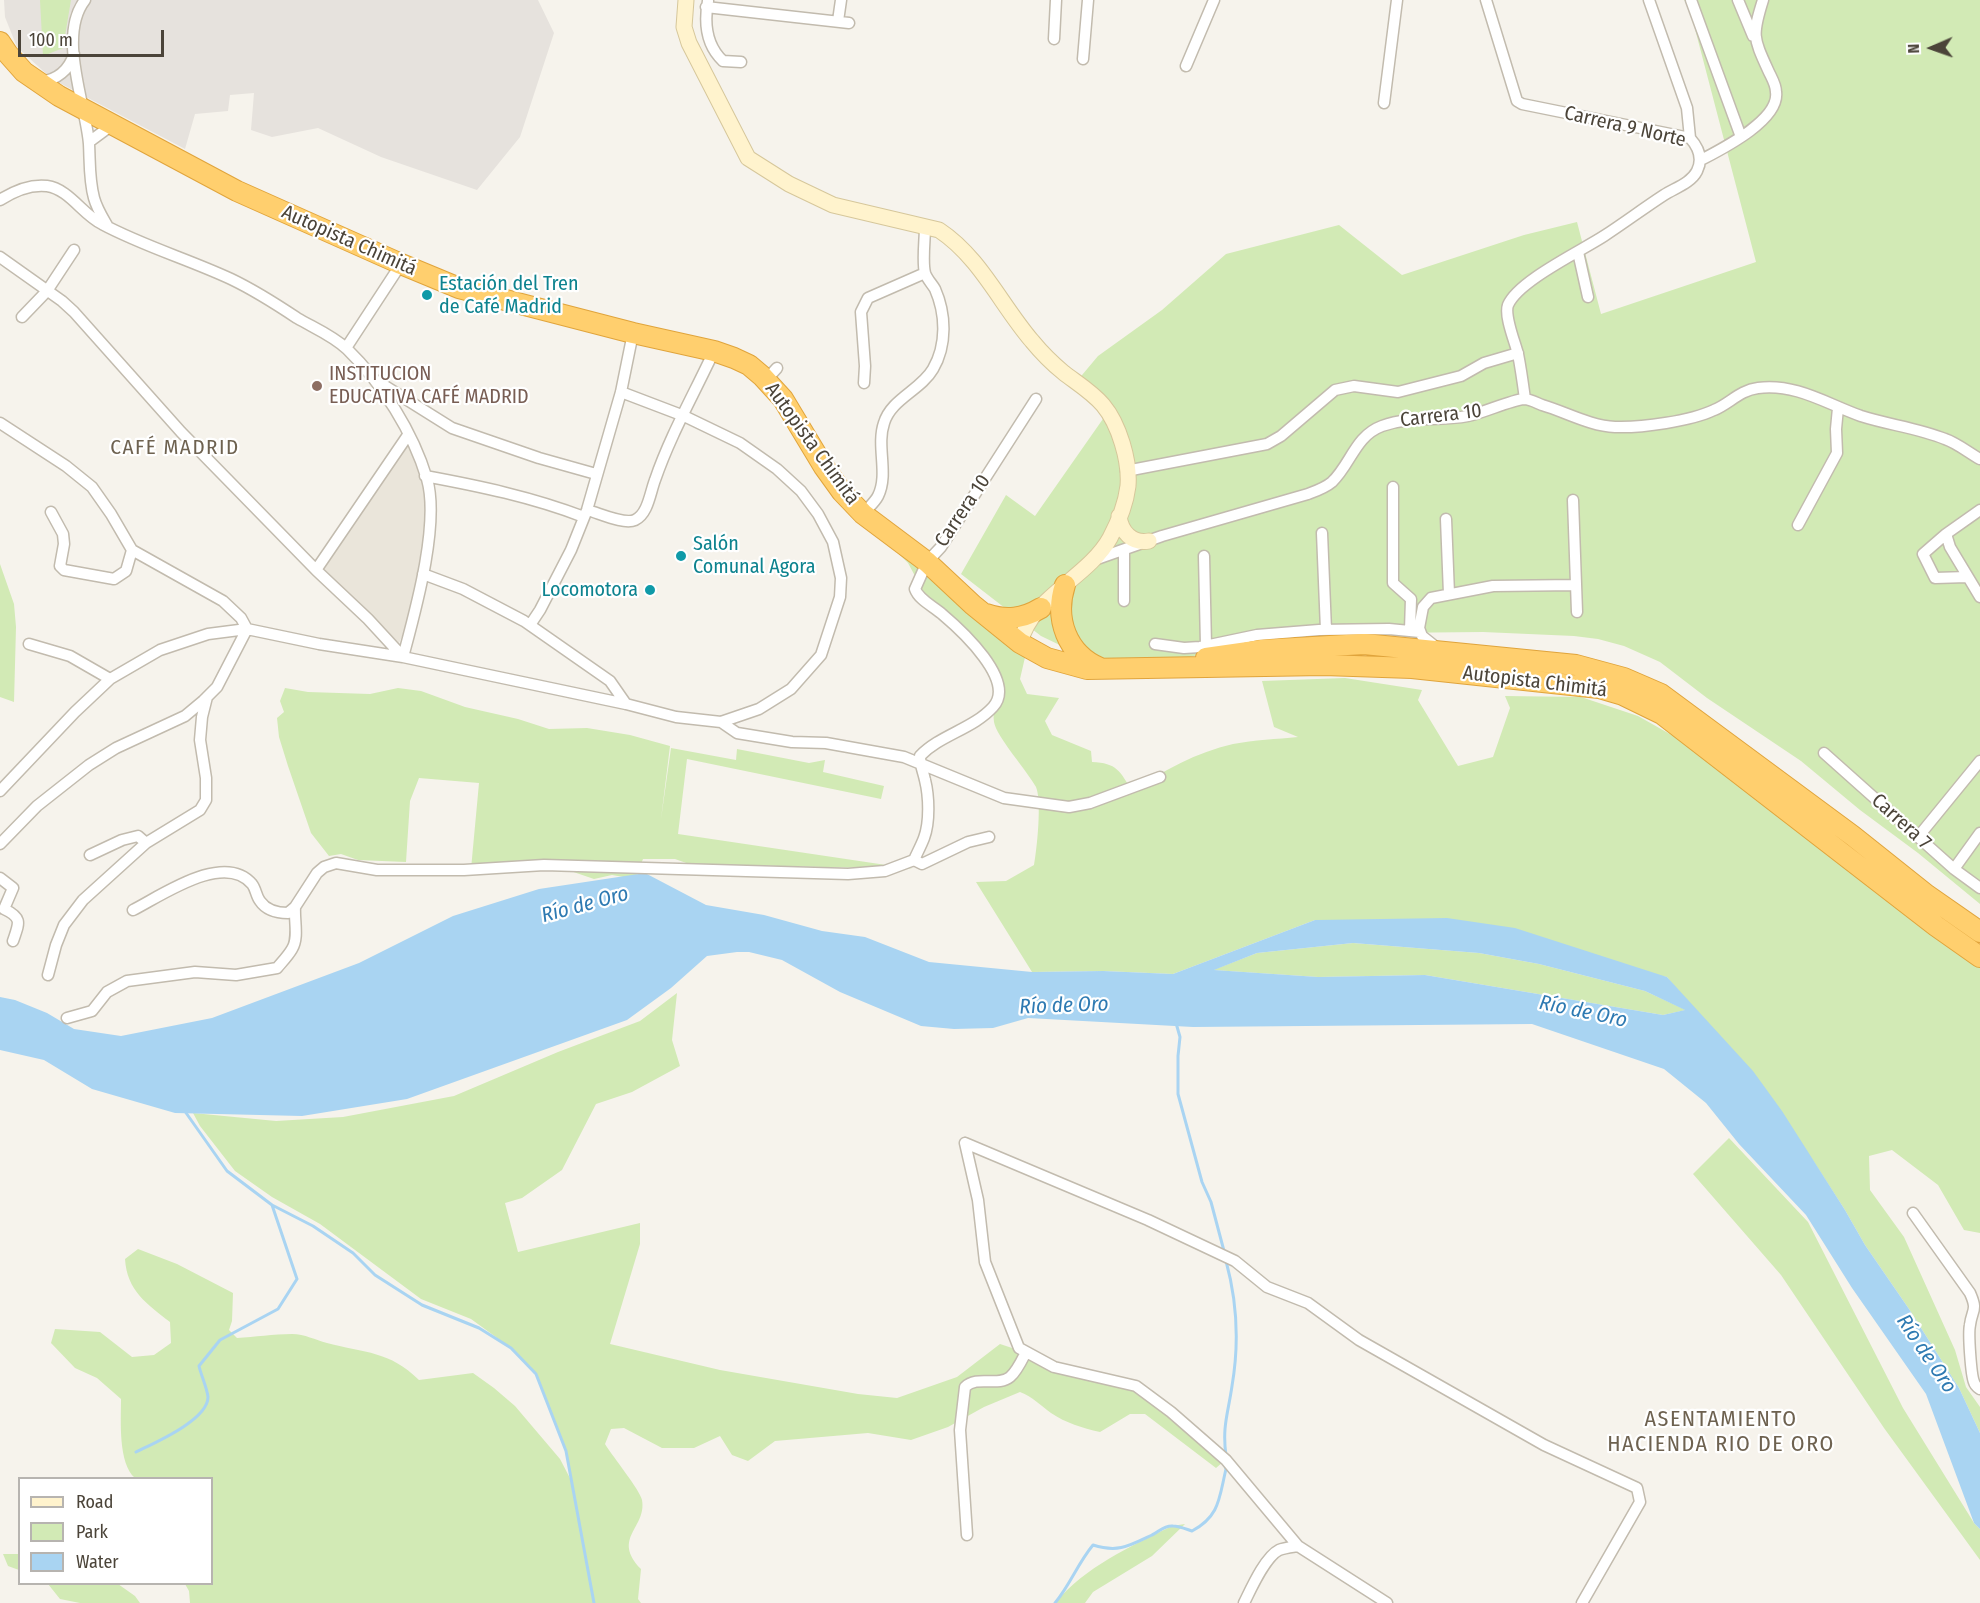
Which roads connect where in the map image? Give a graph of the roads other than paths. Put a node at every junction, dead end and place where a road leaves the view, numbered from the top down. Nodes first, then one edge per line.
1 (85, 0) edge
2 (687, 0) edge
3 (841, 0) edge
4 (1056, 0) edge
5 (1088, 0) edge
6 (1214, 0) edge
7 (1397, 0) edge
8 (1486, 0) edge
9 (1649, 0) edge
10 (1691, 0) edge
11 (1738, 0) edge
12 (1763, 0) edge
13 (707, 4) edge
14 (1054, 39) dead end
15 (0, 42) edge
16 (1755, 42) junction
17 (74, 53) junction
18 (1083, 59) dead end
19 (741, 62) dead end
20 (1186, 66) dead end
21 (36, 82) junction
22 (1384, 103) dead end
23 (81, 107) junction
24 (112, 124) junction
25 (1741, 137) junction
26 (1690, 138) junction
27 (89, 142) junction
28 (1701, 160) junction
29 (0, 200) edge
30 (925, 227) junction
31 (108, 228) junction
32 (74, 250) dead end
33 (1578, 252) junction
34 (0, 257) edge
35 (401, 264) junction
36 (925, 273) junction
37 (47, 291) junction
38 (1588, 297) dead end
39 (22, 317) dead end
40 (633, 333) junction
41 (346, 348) junction
42 (714, 351) junction
43 (1518, 353) junction
44 (374, 379) junction
45 (864, 383) dead end
46 (621, 392) junction
47 (1036, 399) dead end
48 (1525, 399) junction
49 (1838, 408) junction
50 (684, 416) junction
51 (0, 423) edge
52 (408, 435) junction
53 (1980, 459) edge
54 (1126, 471) junction
55 (596, 474) junction
56 (425, 476) junction
57 (1393, 487) dead end
58 (1573, 500) dead end
59 (1980, 510) edge
60 (51, 512) dead end
61 (585, 513) junction
62 (863, 514) junction
63 (1119, 516) junction
64 (1446, 519) dead end
65 (1798, 525) dead end
66 (1322, 532) dead end
67 (1946, 534) junction
68 (1149, 541) junction
69 (132, 550) junction
70 (1124, 550) junction
71 (1204, 556) dead end
72 (1094, 560) junction
73 (927, 562) junction
74 (316, 570) junction
75 (423, 574) junction
76 (1967, 577) junction
77 (1065, 585) junction
78 (1576, 585) junction
79 (1449, 594) junction
80 (1980, 597) edge
81 (1124, 601) dead end
82 (973, 605) junction
83 (1041, 608) junction
84 (1577, 612) dead end
85 (530, 625) junction
86 (246, 629) junction
87 (1326, 630) junction
88 (1415, 631) junction
89 (29, 644) dead end
90 (1020, 644) junction
91 (1155, 644) dead end
92 (1206, 646) junction
93 (1440, 650) junction
94 (403, 657) junction
95 (1184, 666) junction
96 (1106, 670) junction
97 (110, 680) junction
98 (207, 697) junction
99 (626, 704) junction
100 (721, 722) junction
101 (1824, 753) dead end
102 (1980, 761) edge
103 (920, 764) junction
104 (1160, 777) dead end
105 (0, 791) edge
106 (1980, 832) edge
107 (989, 837) dead end
108 (1918, 837) junction
109 (146, 843) junction
110 (0, 844) edge
111 (90, 855) dead end
112 (914, 860) junction
113 (1954, 869) junction
114 (0, 878) edge
115 (1980, 888) edge
116 (295, 907) junction
117 (133, 910) dead end
118 (1980, 932) edge
119 (13, 941) dead end
120 (1980, 957) edge
121 (48, 975) dead end
122 (67, 1018) dead end
123 (1913, 1213) dead end
124 (1026, 1352) junction
125 (1980, 1389) edge
126 (967, 1535) dead end
127 (1298, 1546) junction
128 (1244, 1603) edge
129 (1388, 1603) edge
130 (1582, 1603) edge

1 - 17 street
2 - 30 street
3 - 13 street
4 - 14 street
5 - 18 street
6 - 20 street
7 - 22 street
8 - 26 street, Carrera 9 Norte
9 - 26 street
10 - 25 street
11 - 16 street
12 - 16 street
13 - 19 street
15 - 21 highway, Autopista Chimitá
16 - 25 street
17 - 21 street
17 - 23 street
21 - 23 highway, Autopista Chimitá
23 - 24 highway, Autopista Chimitá
23 - 27 street
24 - 27 street
24 - 35 highway, Autopista Chimitá
25 - 28 street
26 - 28 street, Carrera 9 Norte
27 - 31 street
28 - 33 street, Carrera 9 Norte
29 - 31 street
30 - 36 street
30 - 54 street
31 - 41 street
32 - 37 street
33 - 38 street
33 - 43 street, Carrera 9 Norte
34 - 37 street
35 - 40 highway, Autopista Chimitá
35 - 41 street
36 - 45 street
36 - 62 street
37 - 39 street
37 - 74 street
40 - 42 highway, Autopista Chimitá
40 - 46 street
41 - 44 street
42 - 50 street
42 - 62 highway, Autopista Chimitá
43 - 48 street, Carrera 9 Norte
43 - 54 street
44 - 52 street
44 - 55 street
46 - 50 street
46 - 55 street
47 - 73 street, Carrera 10
48 - 49 street
48 - 68 street, Carrera 10
49 - 53 street
49 - 65 street
50 - 61 street
50 - 100 street
51 - 69 street
52 - 56 street
52 - 74 street
54 - 63 street
55 - 61 street
56 - 61 street
56 - 75 street
57 - 88 street
58 - 78 street
59 - 67 street
60 - 69 street
61 - 85 street
62 - 73 highway, Autopista Chimitá
63 - 68 street
63 - 72 street
64 - 79 street
66 - 87 street
67 - 76 street
67 - 76 street
68 - 70 street, Carrera 10
69 - 86 street
70 - 72 street, Carrera 10
70 - 81 street
71 - 92 street
72 - 77 street
73 - 82 highway, Autopista Chimitá
73 - 103 street, Carrera 10
74 - 94 street
75 - 85 street
75 - 94 street
76 - 80 street
77 - 83 street
77 - 96 highway
78 - 79 street
78 - 84 street
79 - 88 street
82 - 83 highway
82 - 90 highway, Autopista Chimitá
83 - 90 street
85 - 99 street
86 - 94 street
86 - 97 street
86 - 98 street
87 - 88 street
87 - 92 street
88 - 93 street
89 - 97 street
90 - 96 highway, Autopista Chimitá
91 - 92 street
93 - 95 highway, Autopista Chimitá
93 - 118 highway, Autopista Chimitá
94 - 99 street
95 - 96 highway, Autopista Chimitá
95 - 120 highway, Autopista Chimitá
97 - 105 street
98 - 109 street
98 - 110 street
99 - 100 street
100 - 103 street
101 - 108 street, Carrera 7
102 - 108 street
103 - 104 street
103 - 112 street
106 - 113 street
107 - 112 street
108 - 113 street, Carrera 7
109 - 111 street
109 - 121 street
112 - 116 street
113 - 115 street, Carrera 7
114 - 119 street
116 - 117 street
116 - 122 street
123 - 125 street
124 - 126 street
124 - 127 street
124 - 130 street
127 - 128 street
127 - 129 street

